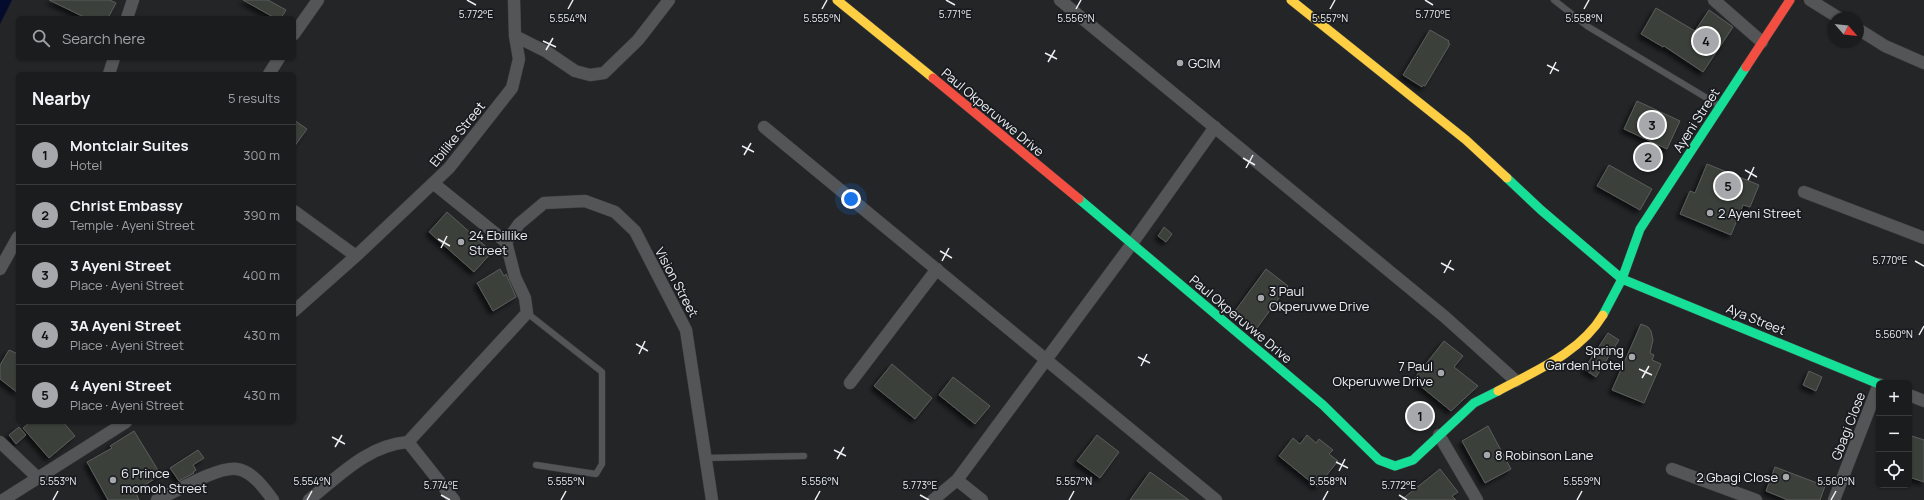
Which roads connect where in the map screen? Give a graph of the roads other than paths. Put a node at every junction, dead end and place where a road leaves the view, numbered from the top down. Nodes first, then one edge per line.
1 (133, 0) edge
2 (318, 0) edge
3 (514, 0) edge
4 (669, 0) edge
5 (838, 0) edge
6 (1060, 0) edge
7 (1291, 0) edge
8 (1554, 0) edge
9 (1714, 0) edge
10 (1790, 0) edge
11 (1810, 0) edge
12 (1829, 12) edge
13 (128, 16) edge
14 (296, 31) edge
15 (1864, 33) edge
16 (515, 36) junction
17 (1762, 42) junction
18 (113, 60) edge
19 (278, 60) edge
20 (1924, 63) edge
21 (110, 72) edge
22 (270, 72) edge
23 (1720, 106) junction
24 (764, 127) dead end
25 (1215, 127) junction
26 (433, 183) junction
27 (1804, 192) dead end
28 (296, 212) edge
29 (1924, 238) edge
30 (16, 241) edge
31 (506, 242) junction
32 (1131, 245) junction
33 (356, 256) junction
34 (0, 269) edge
35 (937, 269) junction
36 (1622, 279) junction
37 (296, 309) edge
38 (527, 313) junction
39 (1046, 359) junction
40 (1516, 381) junction
41 (850, 383) dead end
42 (1876, 383) edge
43 (1876, 392) edge
44 (1912, 397) edge
45 (1924, 401) edge
46 (123, 424) edge
47 (1439, 435) junction
48 (0, 442) edge
49 (408, 442) junction
50 (804, 456) dead end
51 (706, 458) junction
52 (536, 465) dead end
53 (1672, 469) dead end
54 (38, 478) junction
55 (957, 480) junction
56 (4, 500) edge
57 (157, 500) edge
58 (273, 500) edge
59 (308, 500) edge
60 (454, 500) edge
61 (712, 500) edge
62 (933, 500) edge
63 (982, 500) edge
64 (1216, 500) edge
65 (1477, 500) edge
66 (1756, 500) edge
67 (1834, 500) edge

1 - 13 street
2 - 14 street
3 - 16 street, Ebilike Street
4 - 16 street
5 - 32 street, Paul Okperuvwe Drive
6 - 25 street
7 - 36 street, Aya Street
8 - 23 lane
9 - 17 street
10 - 17 street, Ayeni Street
11 - 12 street
15 - 20 street
16 - 26 street, Ebilike Street
17 - 23 street, Ayeni Street
18 - 21 street
19 - 22 street
23 - 36 street, Ayeni Street
24 - 35 street
25 - 32 street
25 - 40 street
26 - 31 street
26 - 33 street, Ebilike Street
27 - 29 street
28 - 33 street
30 - 34 street
31 - 38 street
31 - 51 street, Vision Street
32 - 39 street
32 - 47 street, Paul Okperuvwe Drive
33 - 37 street, Ebilike Street
35 - 39 street
35 - 41 street
36 - 40 street, Paul Okperuvwe Drive
36 - 42 street, Aya Street
38 - 49 street
38 - 52 lane
39 - 55 street
39 - 64 street
40 - 47 street, Paul Okperuvwe Drive
43 - 67 street, Gbagi Close
44 - 45 street
46 - 54 street
47 - 65 street
48 - 54 street
49 - 59 street
49 - 60 street
50 - 51 lane
51 - 61 street, Vision Street
53 - 66 street
54 - 56 street
55 - 62 street
55 - 63 street
57 - 58 street

